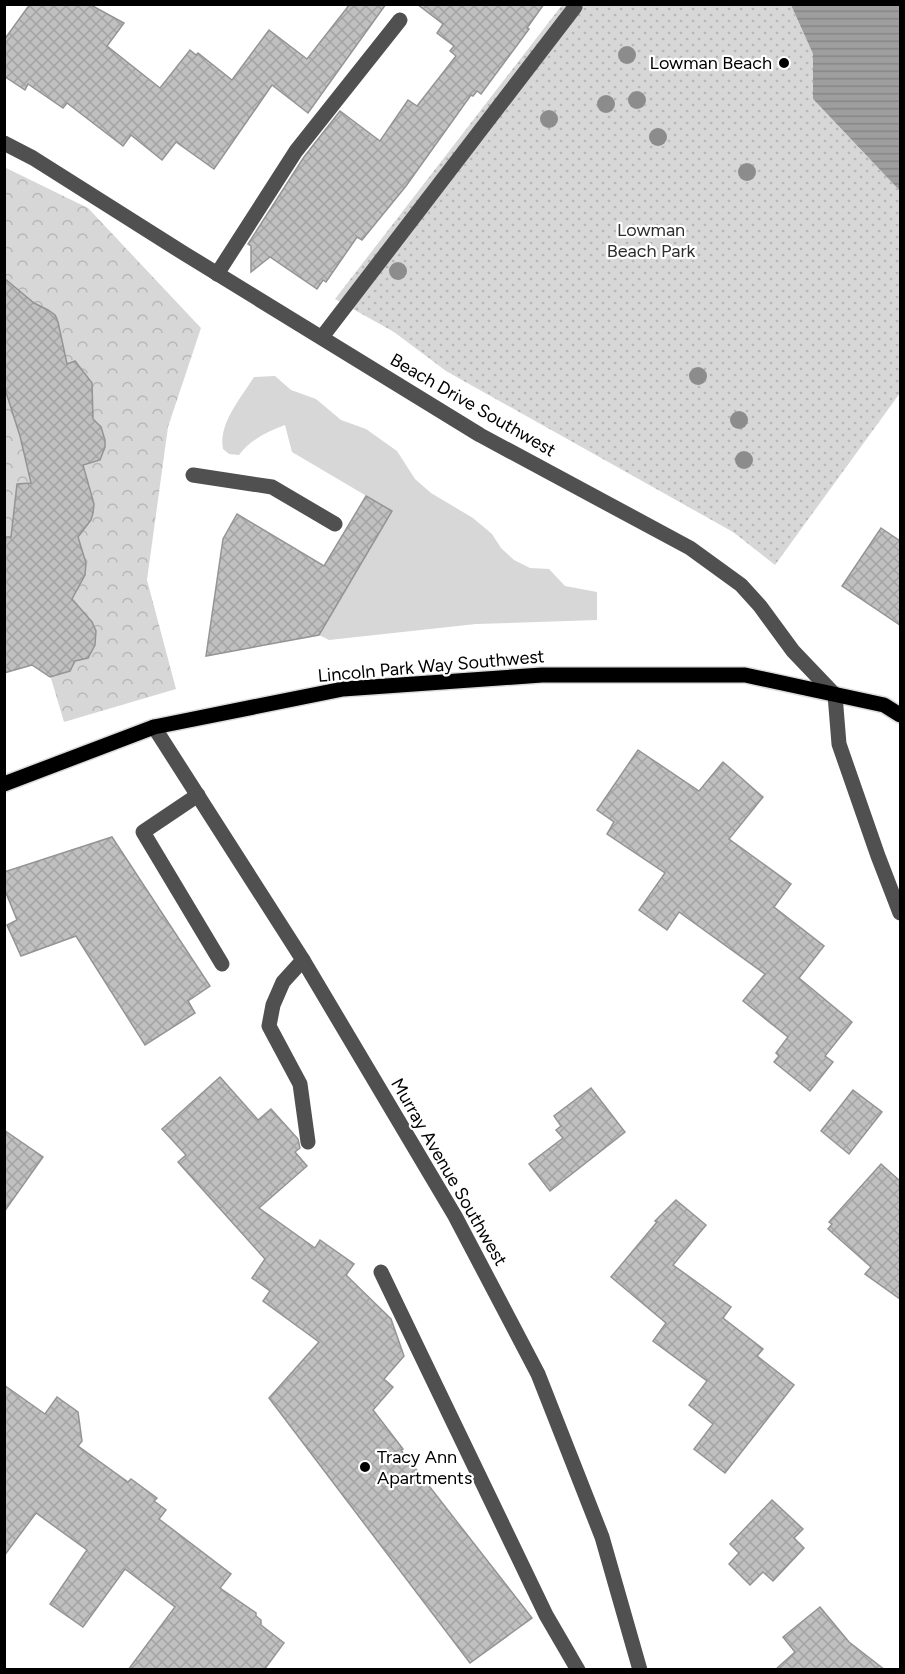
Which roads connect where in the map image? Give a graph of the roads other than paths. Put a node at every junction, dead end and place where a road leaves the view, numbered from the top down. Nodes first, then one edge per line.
1 (575, 7) dead end
2 (400, 20) dead end
3 (4, 143) edge
4 (217, 274) junction
5 (322, 337) junction
6 (193, 475) dead end
7 (335, 524) dead end
8 (835, 695) junction
9 (900, 715) edge
10 (154, 727) junction
11 (4, 784) edge
12 (198, 795) junction
13 (900, 913) edge
14 (303, 960) junction
15 (222, 964) dead end
16 (308, 1142) dead end
17 (381, 1272) dead end
18 (578, 1670) edge
19 (640, 1670) edge

1 - 5 street
2 - 4 street
3 - 4 street, Beach Drive Southwest
4 - 5 street, Beach Drive Southwest
5 - 8 street, Beach Drive Southwest
6 - 7 street
8 - 9 main road
8 - 10 main road, Lincoln Park Way Southwest
8 - 13 street
10 - 11 main road, Lincoln Park Way Southwest
10 - 12 street, Murray Avenue Southwest
12 - 14 street, Murray Avenue Southwest
12 - 15 street
14 - 16 street
14 - 19 street, Murray Avenue Southwest
17 - 18 street

